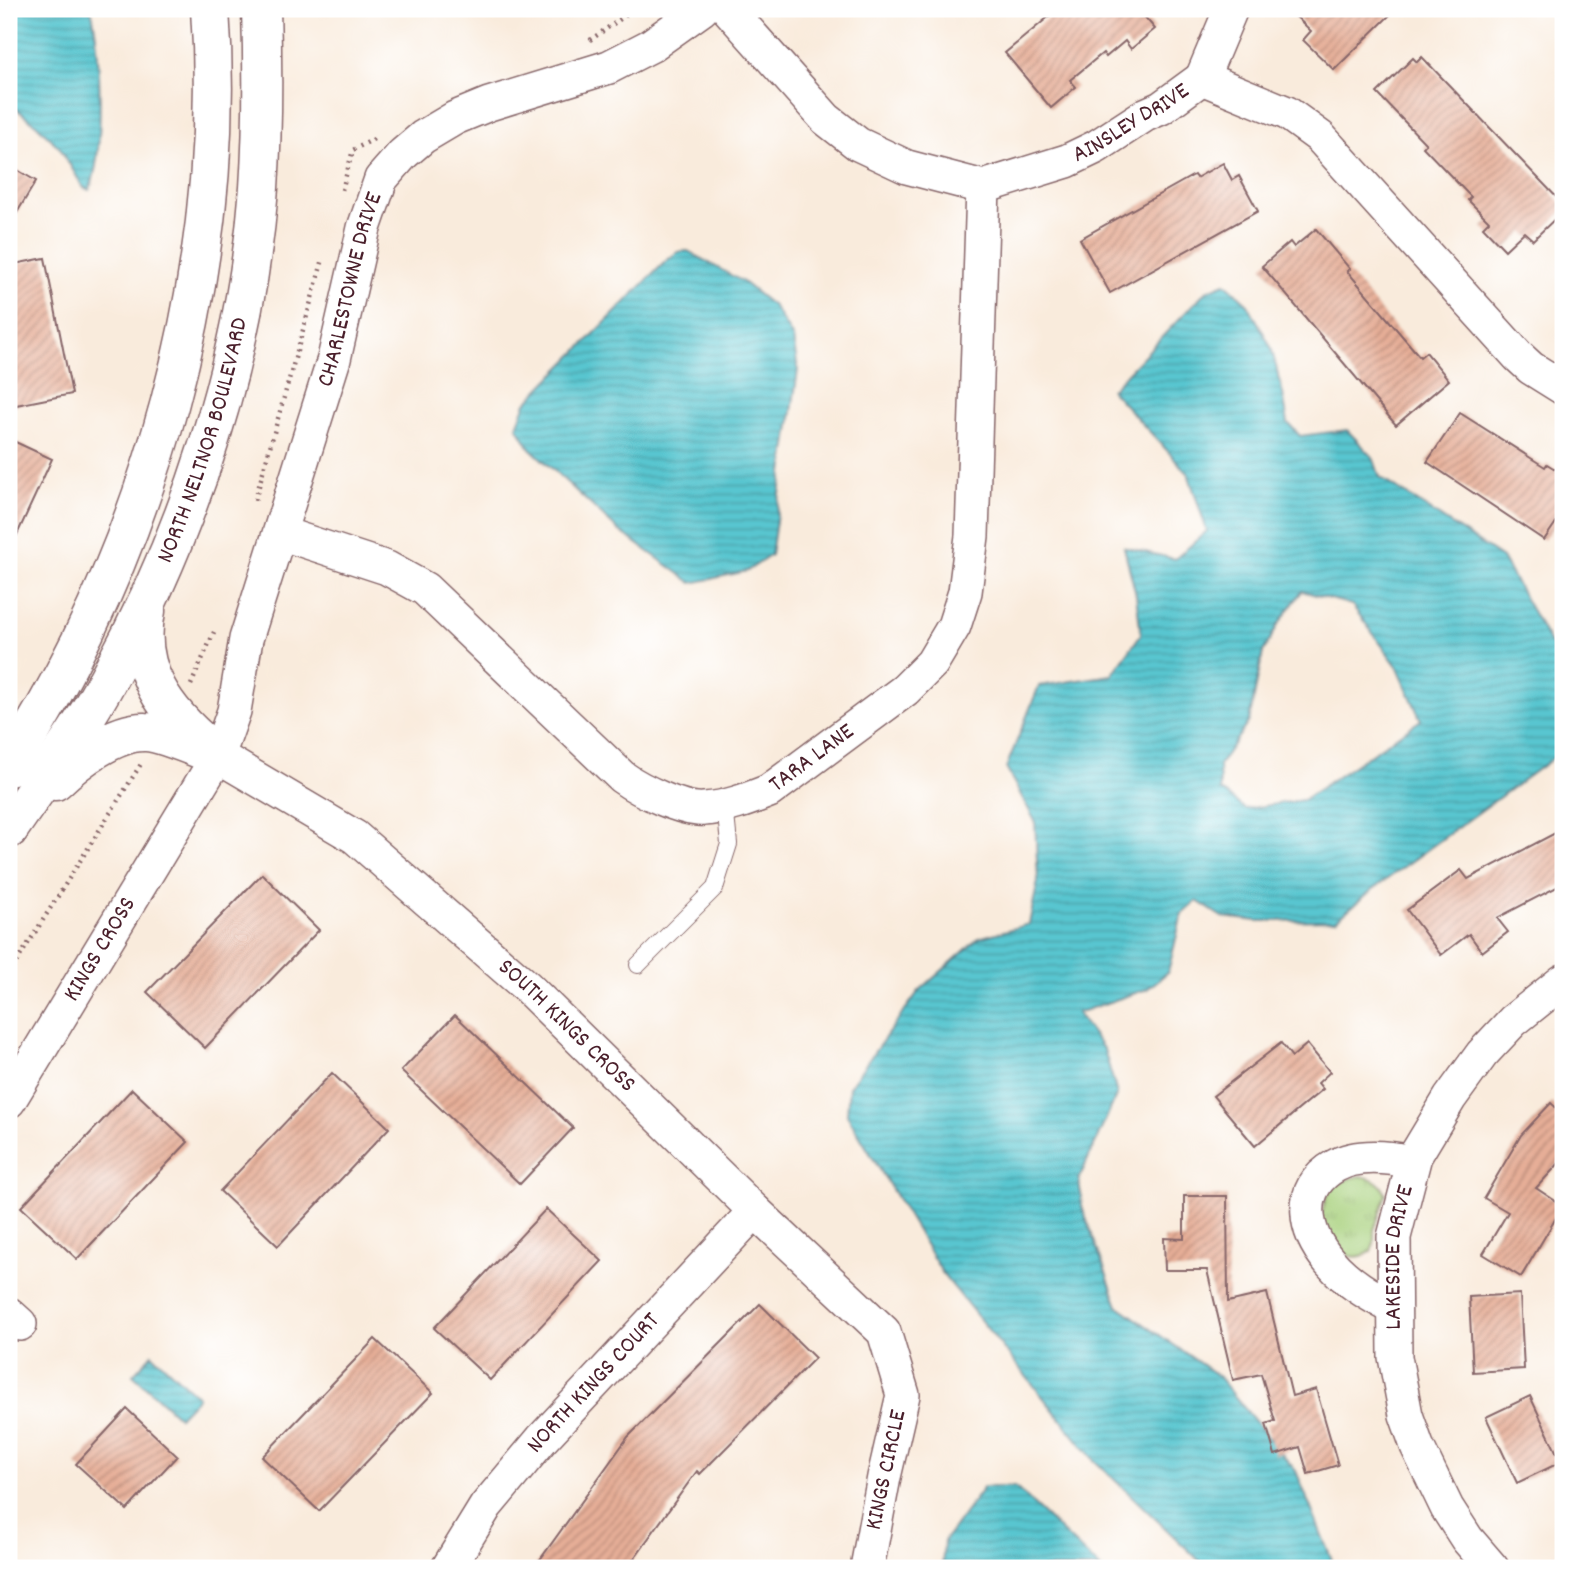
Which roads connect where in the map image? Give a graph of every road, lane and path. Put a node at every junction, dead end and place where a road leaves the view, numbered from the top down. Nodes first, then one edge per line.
1 (210, 9) edge
2 (261, 9) edge
3 (702, 9) edge
4 (728, 9) edge
5 (1231, 9) edge
6 (1202, 78) junction
7 (983, 187) junction
8 (1563, 388) edge
9 (280, 533) junction
10 (147, 605) junction
11 (219, 755) junction
12 (9, 767) edge
13 (725, 805) junction
14 (13, 822) edge
15 (638, 965) dead end
16 (1563, 981) edge
17 (9, 1101) edge
18 (1413, 1162) junction
19 (755, 1211) junction
20 (1394, 1308) junction
21 (884, 1332) joint
22 (448, 1568) edge
23 (867, 1568) edge
24 (1492, 1568) edge

1 - 12 main road, NORTH NELTNOR BOULEVARD
2 - 10 main road, NORTH NELTNOR BOULEVARD
3 - 9 street, CHARLESTOWNE DRIVE
4 - 7 street
5 - 6 street
6 - 7 street, AINSLEY DRIVE
6 - 8 street, AINSLEY DRIVE
7 - 13 street, TARA LANE
9 - 11 street, CHARLESTOWNE DRIVE
9 - 13 street, TARA LANE
10 - 11 main road
10 - 14 main road, NORTH NELTNOR BOULEVARD
11 - 14 main road
11 - 17 street, KINGS CROSS
11 - 19 street, SOUTH KINGS CROSS
13 - 15 lane
16 - 18 street, LAKESIDE DRIVE
18 - 20 street, LAKESIDE DRIVE
18 - 20 street
19 - 21 street, SOUTH KINGS CROSS
19 - 22 street, NORTH KINGS COURT
20 - 24 street, LAKESIDE DRIVE
21 - 23 street, KINGS CIRCLE

